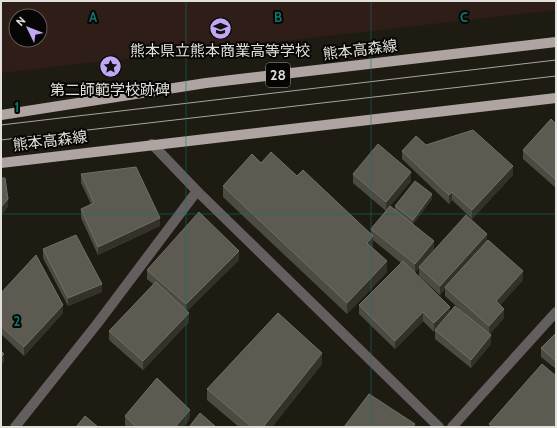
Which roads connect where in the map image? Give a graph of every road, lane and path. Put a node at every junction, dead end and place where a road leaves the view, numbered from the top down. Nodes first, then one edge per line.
1 (556, 42) edge
2 (556, 98) edge
3 (1, 115) edge
4 (152, 144) junction
5 (1, 163) edge
6 (197, 191) junction
7 (556, 312) edge
8 (15, 427) edge
9 (439, 427) edge
10 (452, 427) edge

1 - 3 main road, 熊本高森線 / 28
2 - 4 main road, 熊本高森線
4 - 5 main road, 熊本高森線
4 - 6 street
6 - 8 street
6 - 9 street
7 - 10 street

